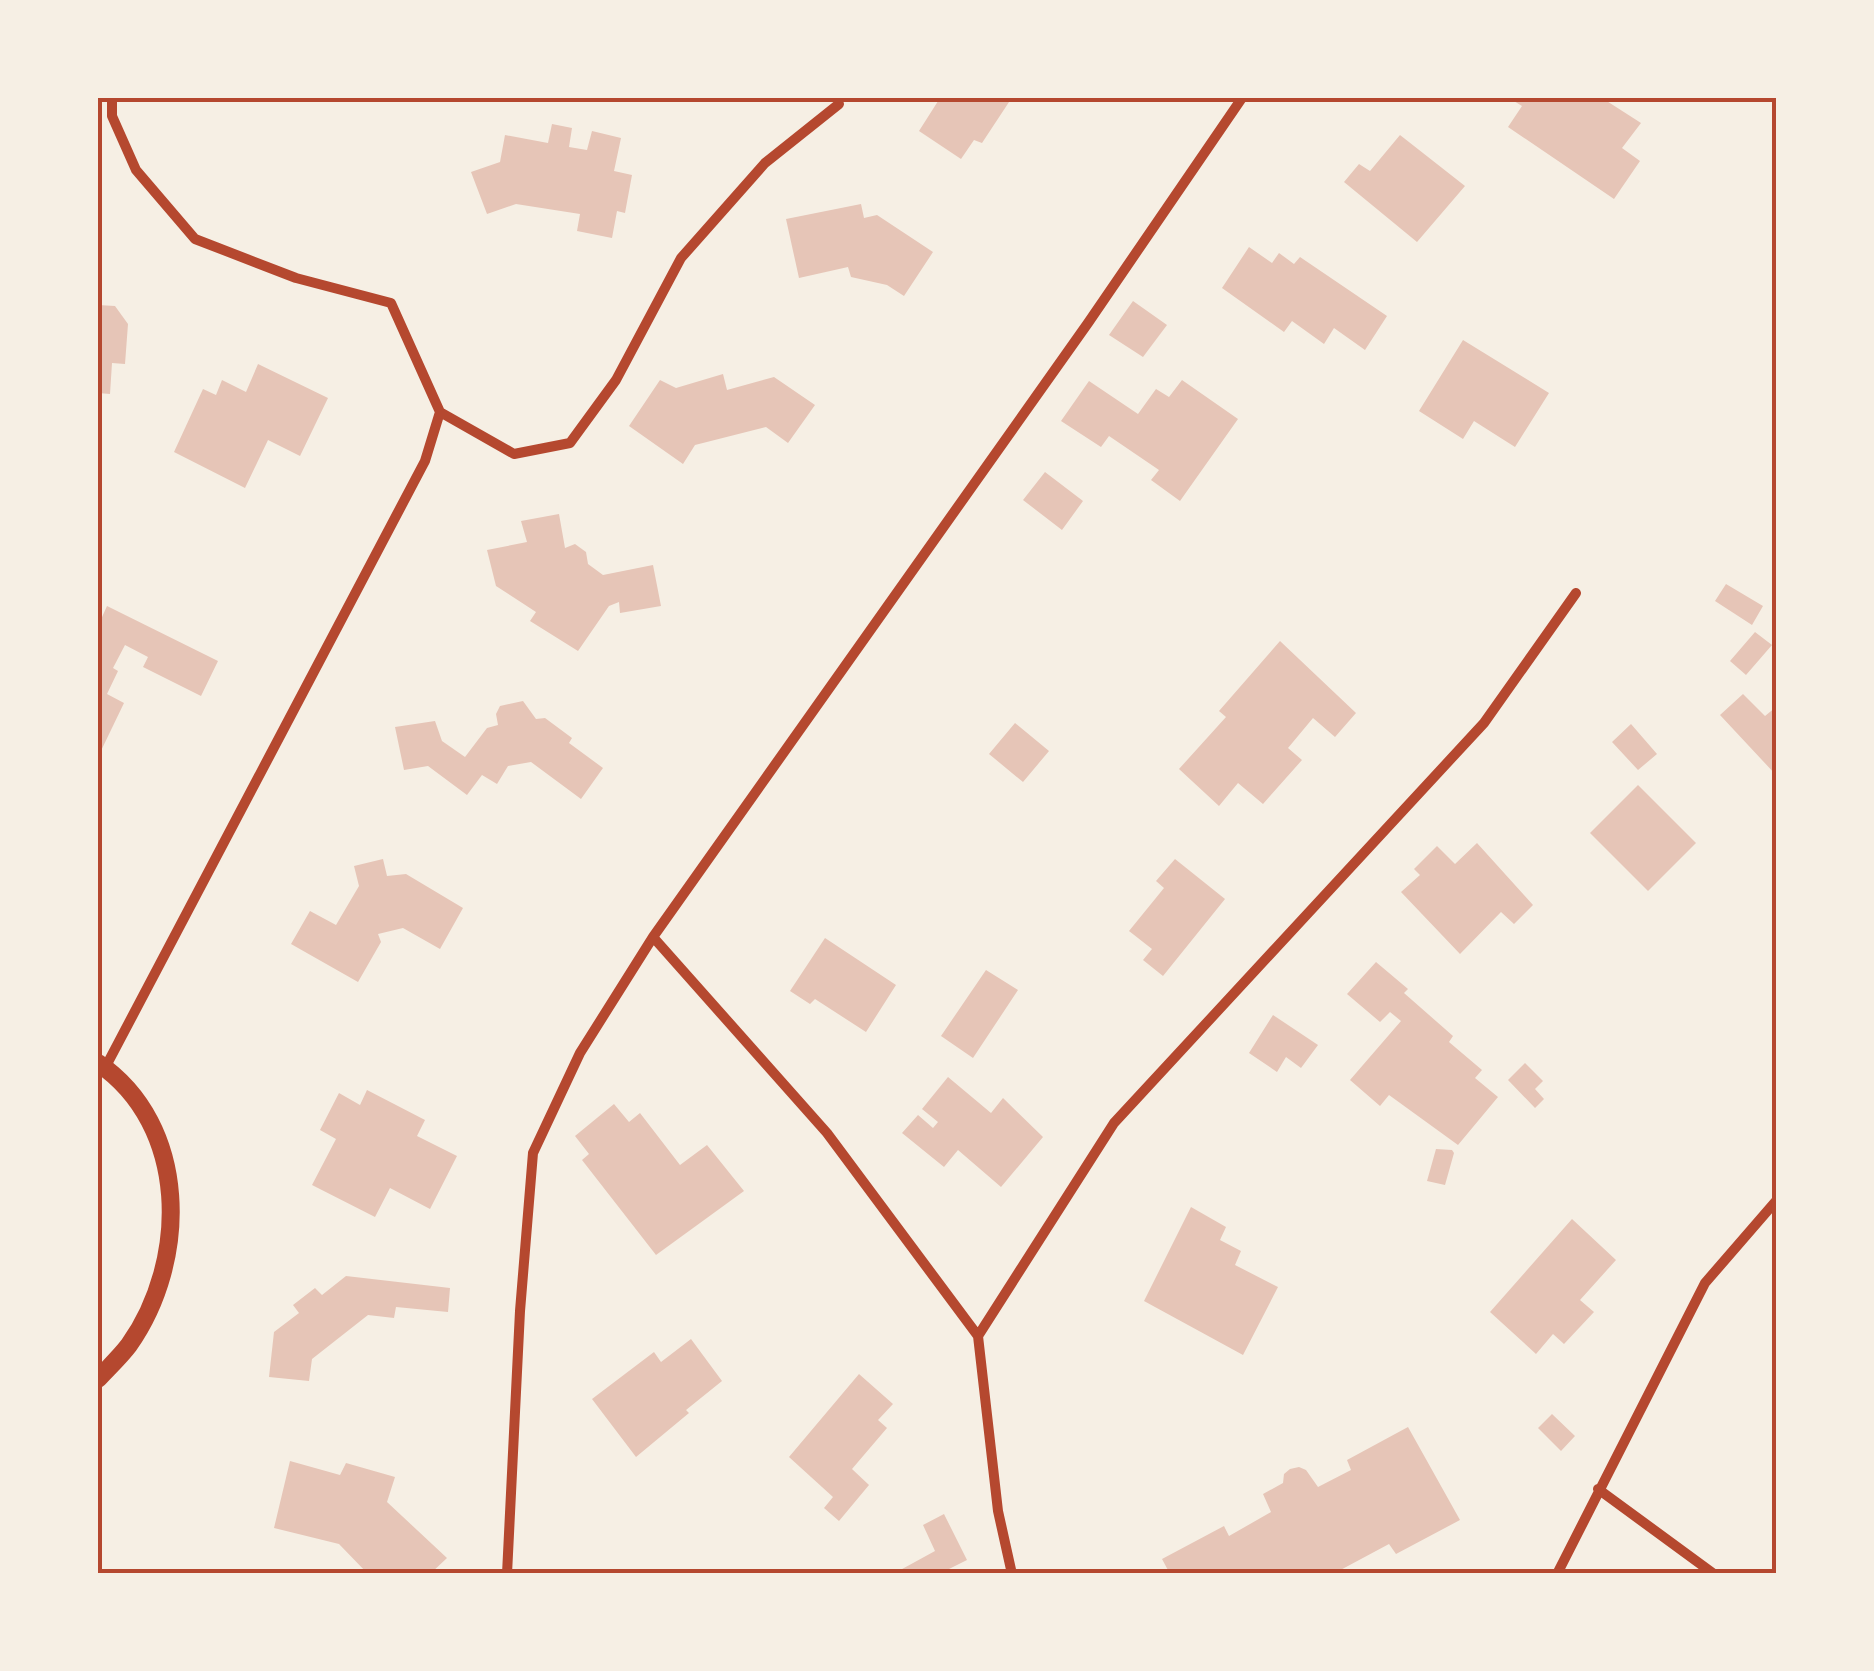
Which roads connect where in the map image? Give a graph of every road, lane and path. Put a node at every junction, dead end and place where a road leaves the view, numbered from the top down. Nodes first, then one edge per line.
1 (112, 98) edge
2 (1242, 98) edge
3 (839, 104) dead end
4 (112, 116) junction
5 (98, 121) edge
6 (440, 412) junction
7 (1576, 592) dead end
8 (653, 938) junction
9 (101, 1065) edge
10 (1776, 1201) edge
11 (978, 1336) junction
12 (98, 1379) edge
13 (1598, 1489) junction
14 (508, 1574) edge
15 (1012, 1574) edge
16 (1557, 1574) edge
17 (1714, 1574) edge

1 - 4 street
2 - 8 street
3 - 6 street
4 - 5 street
4 - 6 street
6 - 9 street
7 - 11 street
8 - 11 street
8 - 14 street
9 - 12 street
10 - 13 street
11 - 15 street
13 - 16 street
13 - 17 street

